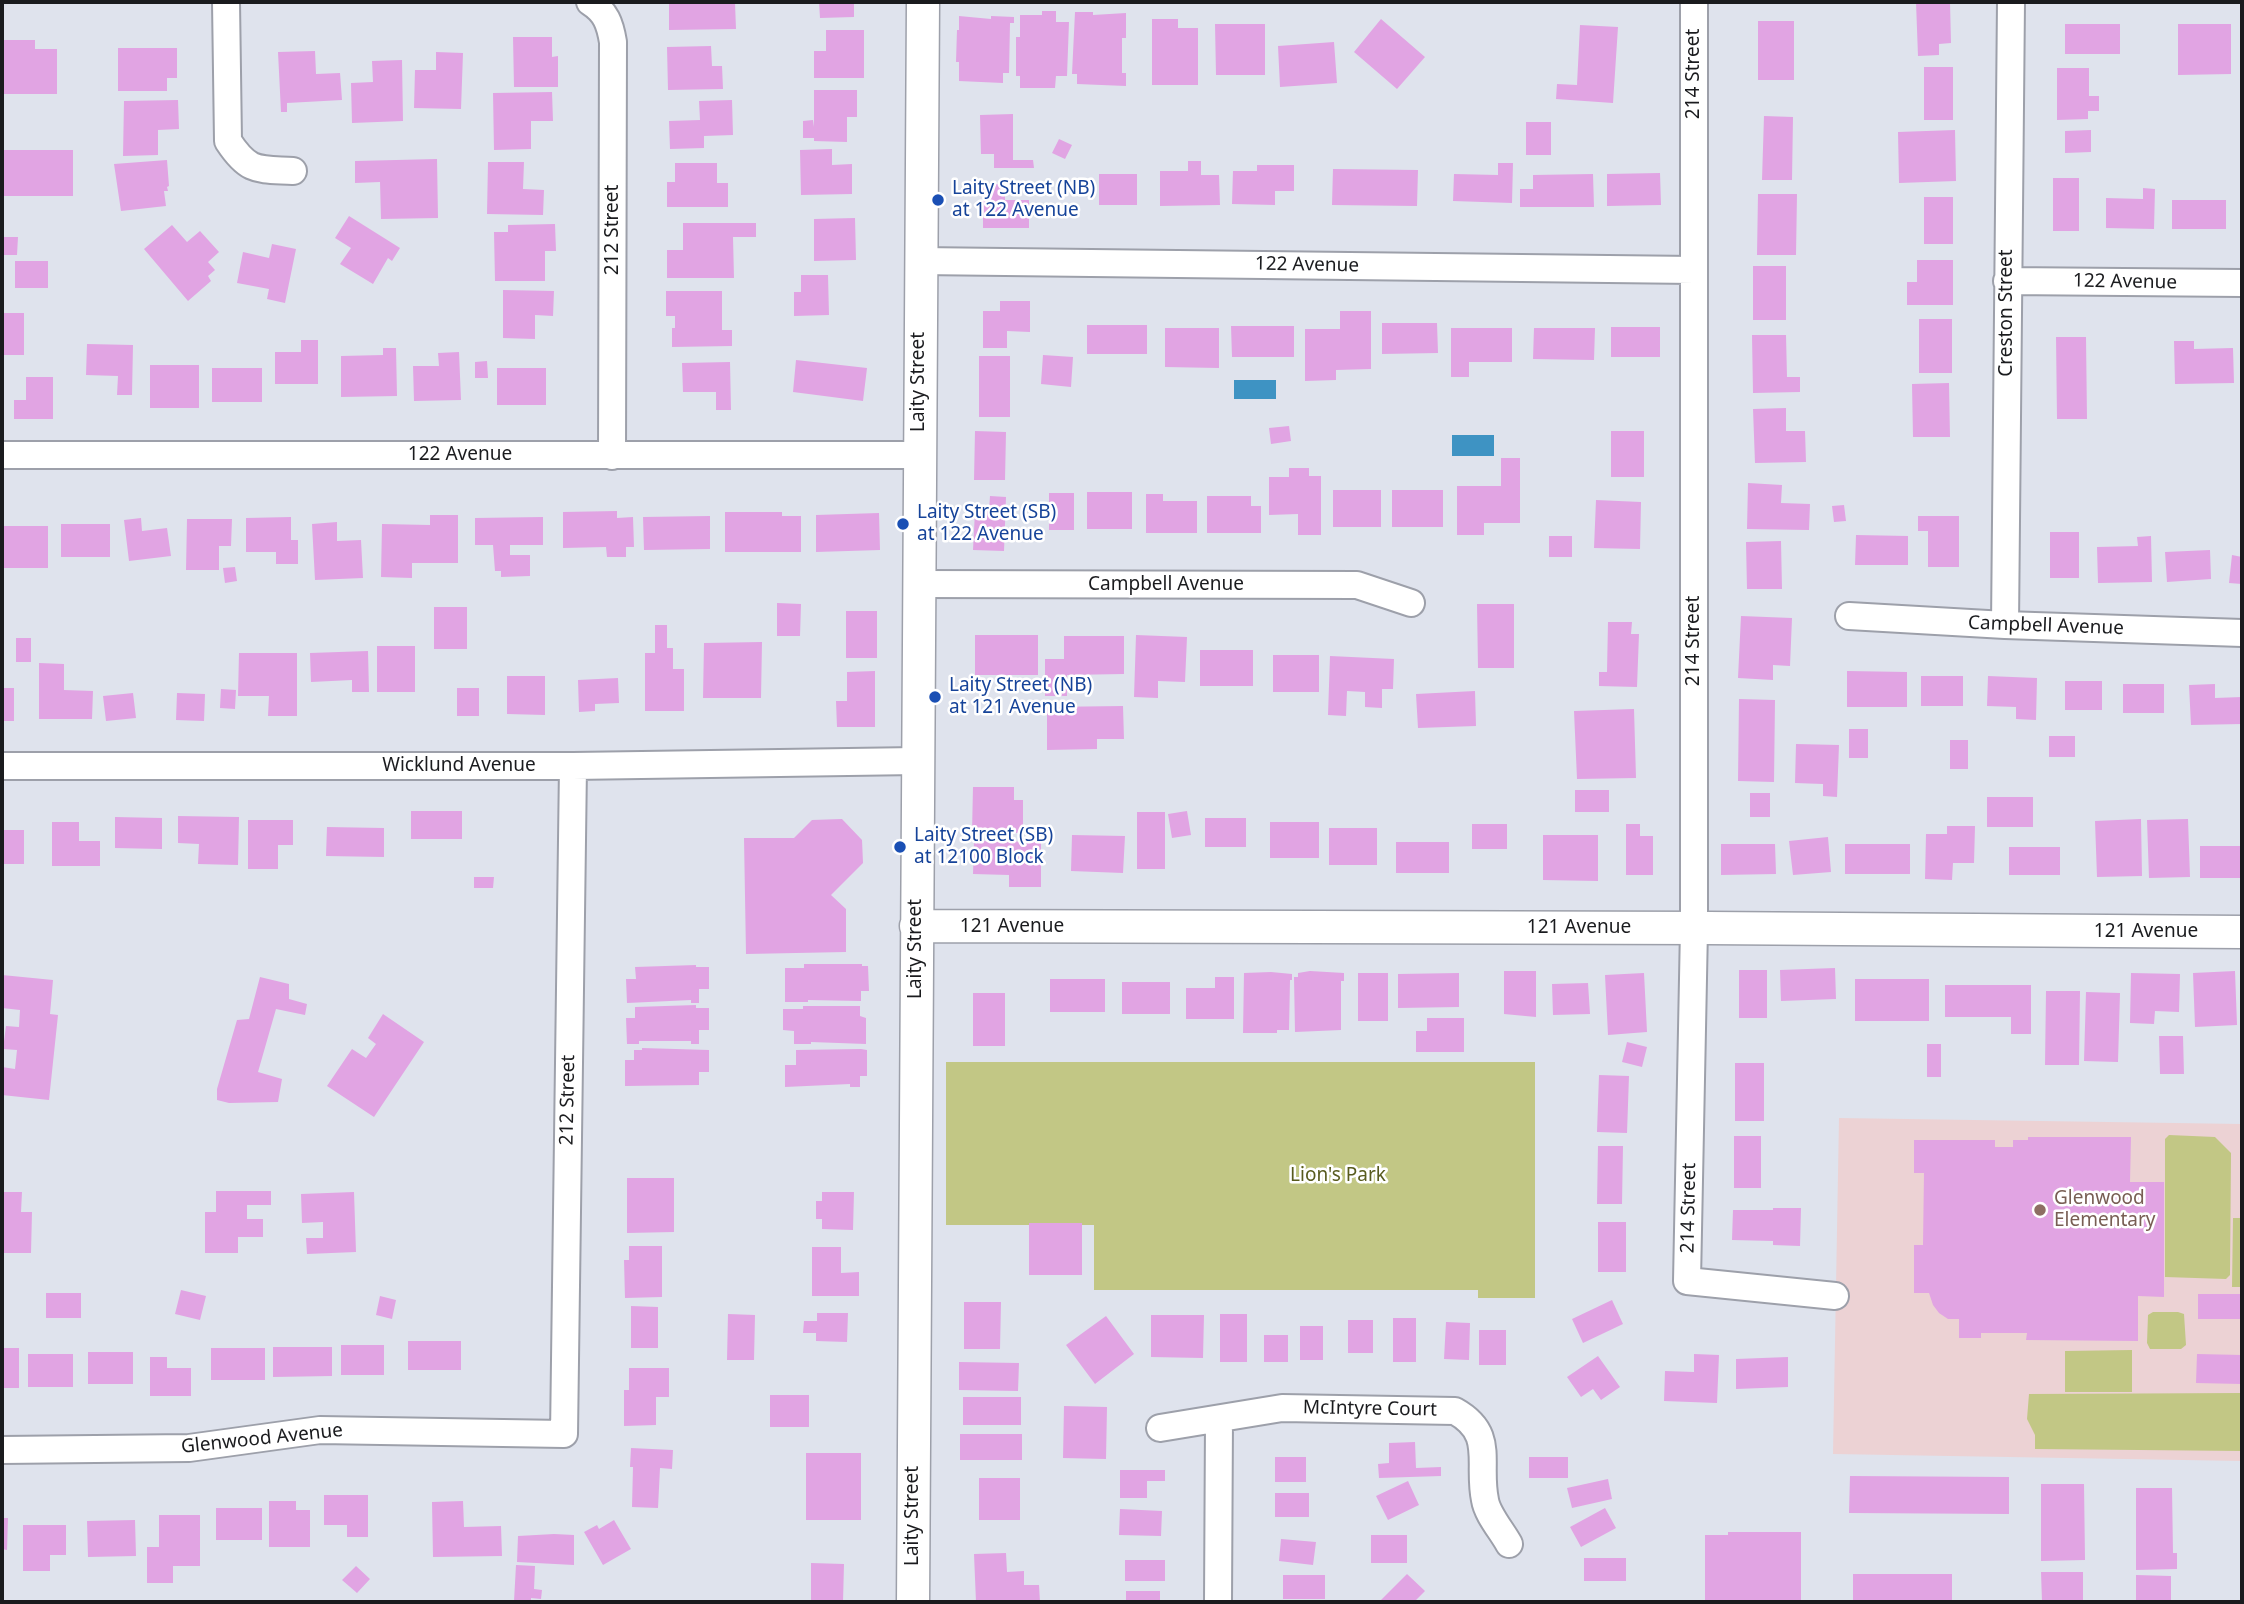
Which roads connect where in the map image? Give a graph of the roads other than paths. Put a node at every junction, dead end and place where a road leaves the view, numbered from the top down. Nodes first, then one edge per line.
1 (226, 2) edge
2 (923, 2) edge
3 (1694, 2) edge
4 (2011, 2) edge
5 (595, 5) edge
6 (293, 171) dead end
7 (919, 261) junction
8 (1694, 270) junction
9 (2007, 281) junction
10 (2242, 283) edge
11 (2, 455) edge
12 (918, 455) junction
13 (612, 456) junction
14 (918, 584) junction
15 (1411, 603) dead end
16 (1849, 616) dead end
17 (2005, 625) junction
18 (2242, 633) edge
19 (917, 761) junction
20 (2, 766) edge
21 (573, 766) junction
22 (916, 926) junction
23 (1695, 928) junction
24 (2242, 932) edge
25 (1835, 1296) dead end
26 (1219, 1420) junction
27 (1160, 1428) dead end
28 (564, 1434) joint
29 (2, 1450) edge
30 (1510, 1544) dead end
31 (913, 1602) edge
32 (1218, 1602) edge

1 - 6 street
2 - 7 street, Laity Street
3 - 8 street, 214 Street
4 - 9 street, Creston Street
5 - 13 street, 212 Street
7 - 8 street, 122 Avenue
7 - 12 street, Laity Street
8 - 23 street, 214 Street
9 - 10 street, 122 Avenue
9 - 17 street, Creston Street
11 - 13 street, 122 Avenue
12 - 13 street, 122 Avenue
12 - 14 street, Laity Street
14 - 15 street, Campbell Avenue
14 - 19 street, Laity Street
16 - 17 street, Campbell Avenue
17 - 18 street, Campbell Avenue
19 - 21 street, Wicklund Avenue
19 - 22 street, Laity Street
20 - 21 street, Wicklund Avenue
21 - 28 street, 212 Street
22 - 23 street, 121 Avenue
22 - 31 street, Laity Street
23 - 24 street, 121 Avenue
23 - 25 street, 214 Street
26 - 27 street, McIntyre Court
26 - 30 street, McIntyre Court
26 - 32 street
28 - 29 street, Glenwood Avenue

